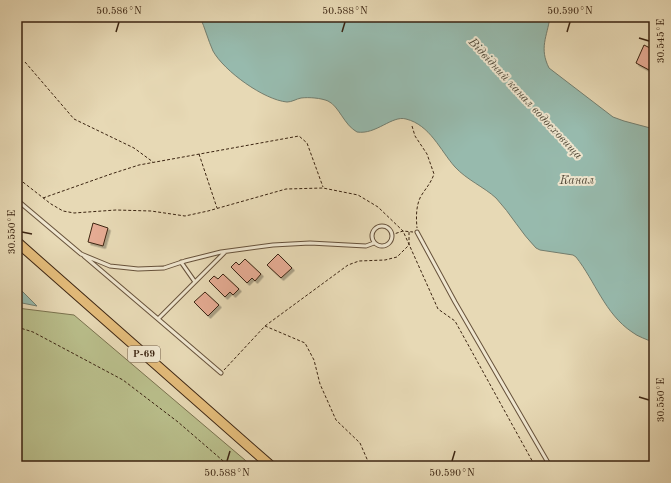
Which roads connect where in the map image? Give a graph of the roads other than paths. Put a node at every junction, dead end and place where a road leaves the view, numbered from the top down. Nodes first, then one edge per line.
1 (17, 200) edge
2 (417, 232) road end
3 (17, 242) edge
4 (374, 243) junction
5 (226, 252) junction
6 (81, 254) junction
7 (181, 262) junction
8 (195, 282) junction
9 (158, 319) junction
10 (222, 373) road end
11 (271, 466) edge
12 (550, 466) edge

1 - 6 lane
2 - 12 lane
3 - 11 main road, Р-69
4 - 4 lane
4 - 5 lane
5 - 7 lane
5 - 8 lane
6 - 7 lane
6 - 9 lane
7 - 8 lane
8 - 9 lane
9 - 10 lane

